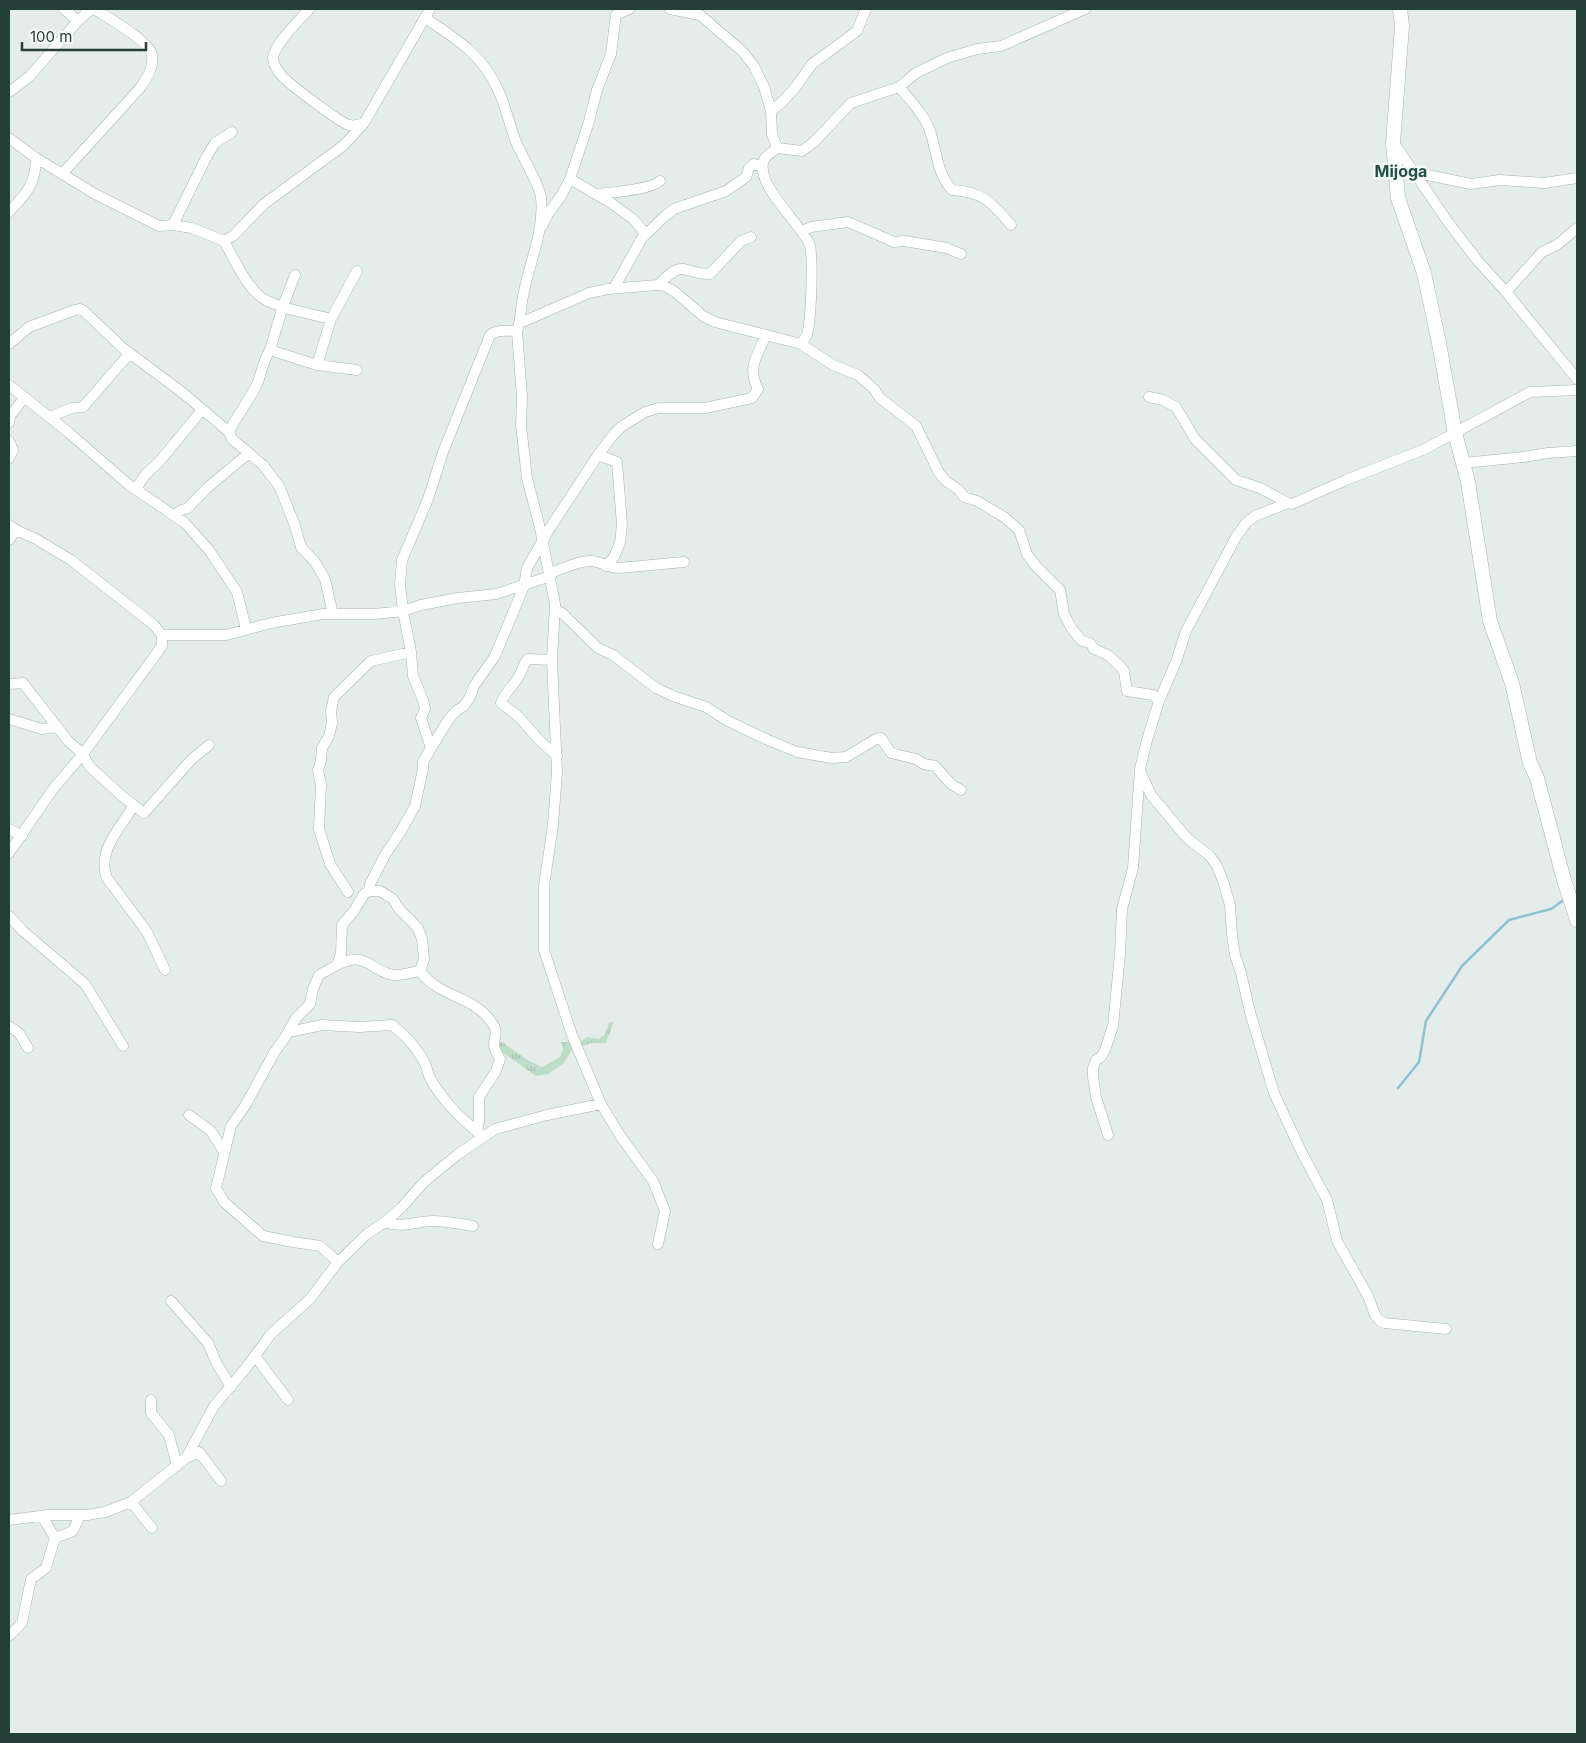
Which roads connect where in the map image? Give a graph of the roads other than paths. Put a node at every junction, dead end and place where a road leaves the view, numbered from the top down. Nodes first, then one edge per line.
1 (64, 9) edge
2 (93, 9) edge
3 (309, 9) edge
4 (629, 9) edge
5 (670, 9) edge
6 (866, 9) edge
7 (1085, 9) edge
8 (1400, 9) edge
9 (427, 14) edge
10 (78, 21) junction
11 (899, 87) junction
12 (9, 92) edge
13 (771, 111) junction
14 (364, 124) junction
15 (232, 132) dead end
16 (9, 138) edge
17 (1393, 143) junction
18 (777, 148) junction
19 (36, 158) junction
20 (763, 169) junction
21 (1413, 172) junction
22 (62, 174) junction
23 (1577, 178) edge
24 (570, 179) junction
25 (660, 181) dead end
26 (596, 194) junction
27 (541, 195) junction
28 (561, 196) junction
29 (9, 212) edge
30 (173, 225) junction
31 (1011, 225) dead end
32 (1577, 228) edge
33 (802, 231) junction
34 (538, 233) junction
35 (646, 234) junction
36 (751, 238) dead end
37 (224, 241) junction
38 (961, 254) dead end
39 (357, 271) dead end
40 (295, 275) dead end
41 (658, 285) junction
42 (614, 288) junction
43 (1506, 292) junction
44 (283, 306) junction
45 (331, 319) junction
46 (518, 327) junction
47 (766, 335) junction
48 (9, 344) edge
49 (800, 344) junction
50 (270, 350) junction
51 (130, 353) junction
52 (317, 365) junction
53 (357, 370) dead end
54 (1577, 379) edge
55 (9, 385) edge
56 (1577, 390) edge
57 (1149, 396) dead end
58 (24, 398) junction
59 (202, 410) junction
60 (49, 417) junction
61 (9, 423) edge
62 (228, 432) junction
63 (1455, 433) junction
64 (9, 441) edge
65 (1577, 451) edge
66 (249, 453) junction
67 (598, 455) junction
68 (9, 458) edge
69 (1464, 463) junction
70 (136, 490) junction
71 (1288, 504) junction
72 (174, 515) junction
73 (12, 527) edge
74 (9, 540) edge
75 (543, 540) junction
76 (684, 562) dead end
77 (606, 566) junction
78 (551, 574) junction
79 (524, 586) junction
80 (555, 610) junction
81 (403, 611) junction
82 (333, 614) junction
83 (246, 629) junction
84 (162, 635) junction
85 (411, 652) junction
86 (552, 660) junction
87 (9, 684) edge
88 (1159, 701) junction
89 (9, 719) edge
90 (57, 727) junction
91 (210, 745) dead end
92 (431, 748) junction
93 (83, 754) junction
94 (557, 756) junction
95 (1140, 769) junction
96 (961, 790) dead end
97 (134, 805) junction
98 (9, 829) edge
99 (22, 836) junction
100 (9, 853) edge
101 (369, 891) junction
102 (348, 892) dead end
103 (9, 916) edge
104 (1577, 920) edge
105 (337, 965) junction
106 (164, 970) dead end
107 (420, 971) junction
108 (9, 1026) edge
109 (291, 1030) junction
110 (123, 1046) dead end
111 (28, 1048) dead end
112 (601, 1104) junction
113 (189, 1115) dead end
114 (480, 1134) junction
115 (1108, 1136) dead end
116 (224, 1152) junction
117 (385, 1222) junction
118 (473, 1226) dead end
119 (658, 1244) dead end
120 (338, 1262) junction
121 (171, 1301) dead end
122 (1446, 1329) dead end
123 (255, 1356) junction
124 (231, 1387) junction
125 (151, 1400) dead end
126 (288, 1400) dead end
127 (186, 1458) junction
128 (176, 1466) junction
129 (221, 1481) dead end
130 (131, 1502) junction
131 (80, 1515) junction
132 (42, 1516) junction
133 (9, 1520) edge
134 (152, 1528) dead end
135 (55, 1538) junction
136 (10, 1635) edge

1 - 10 street
2 - 10 street
2 - 22 street
3 - 14 street
4 - 24 street
5 - 13 street
6 - 13 street
7 - 11 street
8 - 17 street
9 - 14 street
9 - 27 street
10 - 12 street
11 - 18 street
11 - 31 street
13 - 18 street
14 - 37 street
15 - 30 street
16 - 19 street
17 - 21 street
17 - 63 street
18 - 20 street
19 - 22 street
19 - 29 street
20 - 33 street
20 - 35 street
21 - 23 street
21 - 43 street
22 - 30 street
24 - 26 street
24 - 28 street
25 - 26 street
26 - 35 street
27 - 28 street
27 - 34 street
28 - 34 street
30 - 37 street
32 - 43 street
33 - 38 street
33 - 49 street
34 - 46 street
35 - 42 street
36 - 41 street
37 - 44 street
39 - 45 street
40 - 44 street
41 - 42 street
41 - 47 street
42 - 46 street
43 - 54 street
44 - 45 street
44 - 50 street
45 - 52 street
46 - 75 street
46 - 81 street
47 - 49 street
47 - 67 street
48 - 51 street
49 - 88 street
50 - 52 street
50 - 62 street
51 - 59 street
51 - 60 street
52 - 53 street
55 - 58 street
56 - 63 street
57 - 71 street
58 - 60 street
58 - 61 street
59 - 62 street
59 - 70 street
60 - 70 street
62 - 66 street
63 - 69 street
63 - 71 street
64 - 68 street
65 - 69 street
66 - 72 street
66 - 82 street
67 - 75 street
67 - 77 street
69 - 104 street
70 - 72 street
71 - 88 street
72 - 83 street
73 - 74 street
73 - 84 street
75 - 78 street
75 - 79 street
76 - 77 street
77 - 78 street
78 - 79 street
78 - 80 street
79 - 81 street
79 - 92 street
80 - 86 street
80 - 96 street
81 - 82 street
81 - 85 street
82 - 83 street
83 - 84 street
84 - 93 street
85 - 92 street
85 - 102 street
86 - 94 street
86 - 94 street
87 - 90 street
88 - 95 street
89 - 90 street
90 - 93 street
91 - 97 street
92 - 101 street
93 - 97 street
93 - 99 street
94 - 112 street
95 - 115 street
95 - 122 street
97 - 106 street
98 - 99 street
99 - 100 street
101 - 105 street
101 - 107 street
103 - 110 street
105 - 107 street
105 - 109 street
107 - 114 street
108 - 111 street
109 - 114 street
109 - 116 street
112 - 114 street
112 - 119 street
113 - 116 street
114 - 117 street
116 - 120 street
117 - 118 street
117 - 120 street
120 - 123 street
121 - 124 street
123 - 124 street
123 - 126 street
124 - 127 street
125 - 128 street
127 - 128 street
127 - 129 street
128 - 130 street
130 - 131 street
130 - 134 street
131 - 132 street
131 - 135 street
132 - 133 street
132 - 135 street
135 - 136 street

